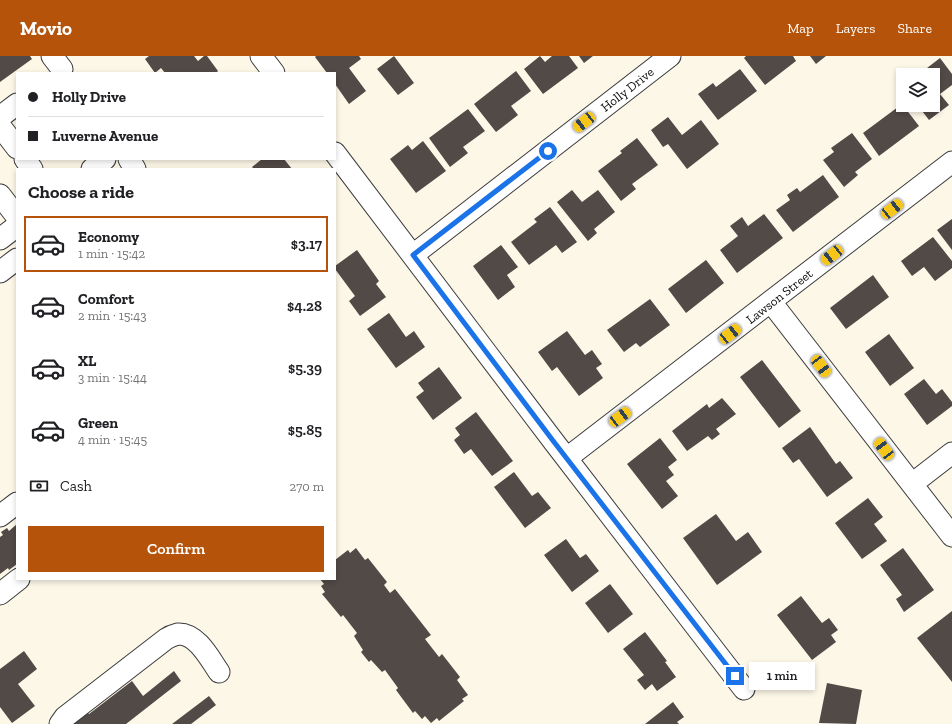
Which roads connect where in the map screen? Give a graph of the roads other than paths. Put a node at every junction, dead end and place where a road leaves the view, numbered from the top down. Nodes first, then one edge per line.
1 (261, 56) edge
2 (670, 56) edge
3 (273, 72) edge
4 (16, 105) edge
5 (0, 117) edge
6 (0, 126) edge
7 (16, 147) edge
8 (336, 154) edge
9 (104, 160) edge
10 (952, 162) edge
11 (93, 168) edge
12 (0, 195) edge
13 (16, 216) edge
14 (16, 227) edge
15 (0, 239) edge
16 (413, 255) junction
17 (16, 260) edge
18 (0, 272) edge
19 (772, 302) junction
20 (952, 453) edge
21 (567, 458) junction
22 (912, 484) junction
23 (16, 504) edge
24 (16, 513) edge
25 (0, 516) edge
26 (0, 525) edge
27 (952, 536) edge
28 (18, 580) edge
29 (0, 594) edge
30 (220, 672) dead end
31 (744, 689) dead end
32 (60, 724) edge

1 - 3 street
2 - 16 street, Holly Drive
4 - 5 street
6 - 7 street
8 - 16 street
9 - 11 street
10 - 19 street, Lawson Street
12 - 13 street
14 - 15 street
16 - 21 street
17 - 18 street
19 - 21 street, Lawson Street
19 - 22 street
20 - 22 street
21 - 31 street
22 - 27 street
23 - 25 street
24 - 26 street
28 - 29 street
30 - 32 street

